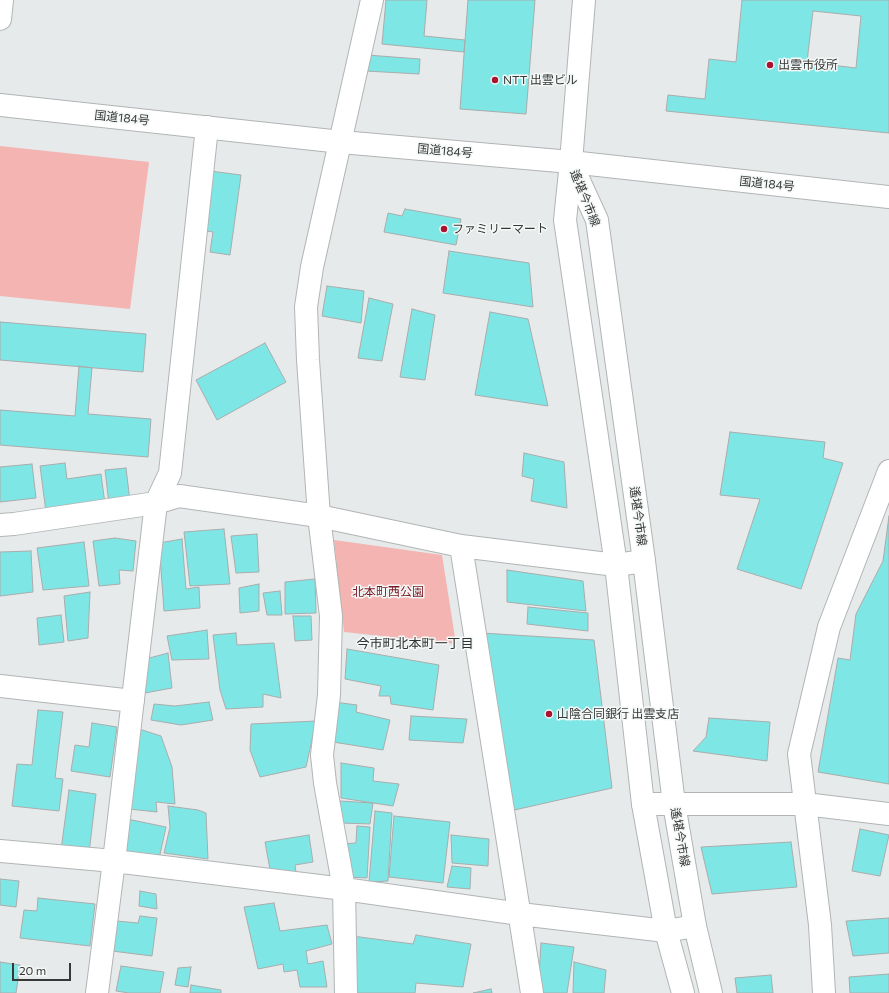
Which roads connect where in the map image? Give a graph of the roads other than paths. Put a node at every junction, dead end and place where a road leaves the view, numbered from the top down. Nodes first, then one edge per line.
1 (2, 0) edge
2 (372, 0) edge
3 (584, 0) edge
4 (0, 19) edge
5 (0, 105) edge
6 (207, 128) junction
7 (341, 142) junction
8 (571, 162) junction
9 (889, 198) edge
10 (889, 471) edge
11 (156, 503) junction
12 (319, 516) junction
13 (0, 525) edge
14 (461, 546) junction
15 (644, 561) junction
16 (616, 565) junction
17 (0, 686) edge
18 (133, 701) junction
19 (643, 804) junction
20 (674, 804) junction
21 (805, 804) junction
22 (889, 814) edge
23 (0, 851) edge
24 (114, 861) junction
25 (344, 889) junction
26 (520, 914) junction
27 (695, 926) junction
28 (666, 931) junction
29 (97, 993) edge
30 (346, 993) edge
31 (532, 993) edge
32 (683, 993) edge
33 (711, 993) edge
34 (824, 993) edge

1 - 4 main road
2 - 7 main road
3 - 8 main road
5 - 6 main road, 国道184号
6 - 7 main road, 国道184号
6 - 11 main road
7 - 8 main road, 国道184号
7 - 12 main road
8 - 9 main road, 国道184号
8 - 15 main road, 遙堪今市線
8 - 16 main road, 遙堪今市線
10 - 21 main road
11 - 12 main road
11 - 13 main road
11 - 18 main road
12 - 14 main road
12 - 25 main road
14 - 16 main road
14 - 26 main road
15 - 16 main road
15 - 20 main road, 遙堪今市線
16 - 19 main road, 遙堪今市線
17 - 18 main road
18 - 24 main road
19 - 20 main road
19 - 28 main road, 遙堪今市線
20 - 21 main road
20 - 27 main road, 遙堪今市線
21 - 22 main road
21 - 34 main road
23 - 24 main road
24 - 25 main road
24 - 29 main road
25 - 26 main road
25 - 30 main road
26 - 28 main road
26 - 31 main road
27 - 28 main road
27 - 33 main road, 遙堪今市線
28 - 32 main road, 遙堪今市線

